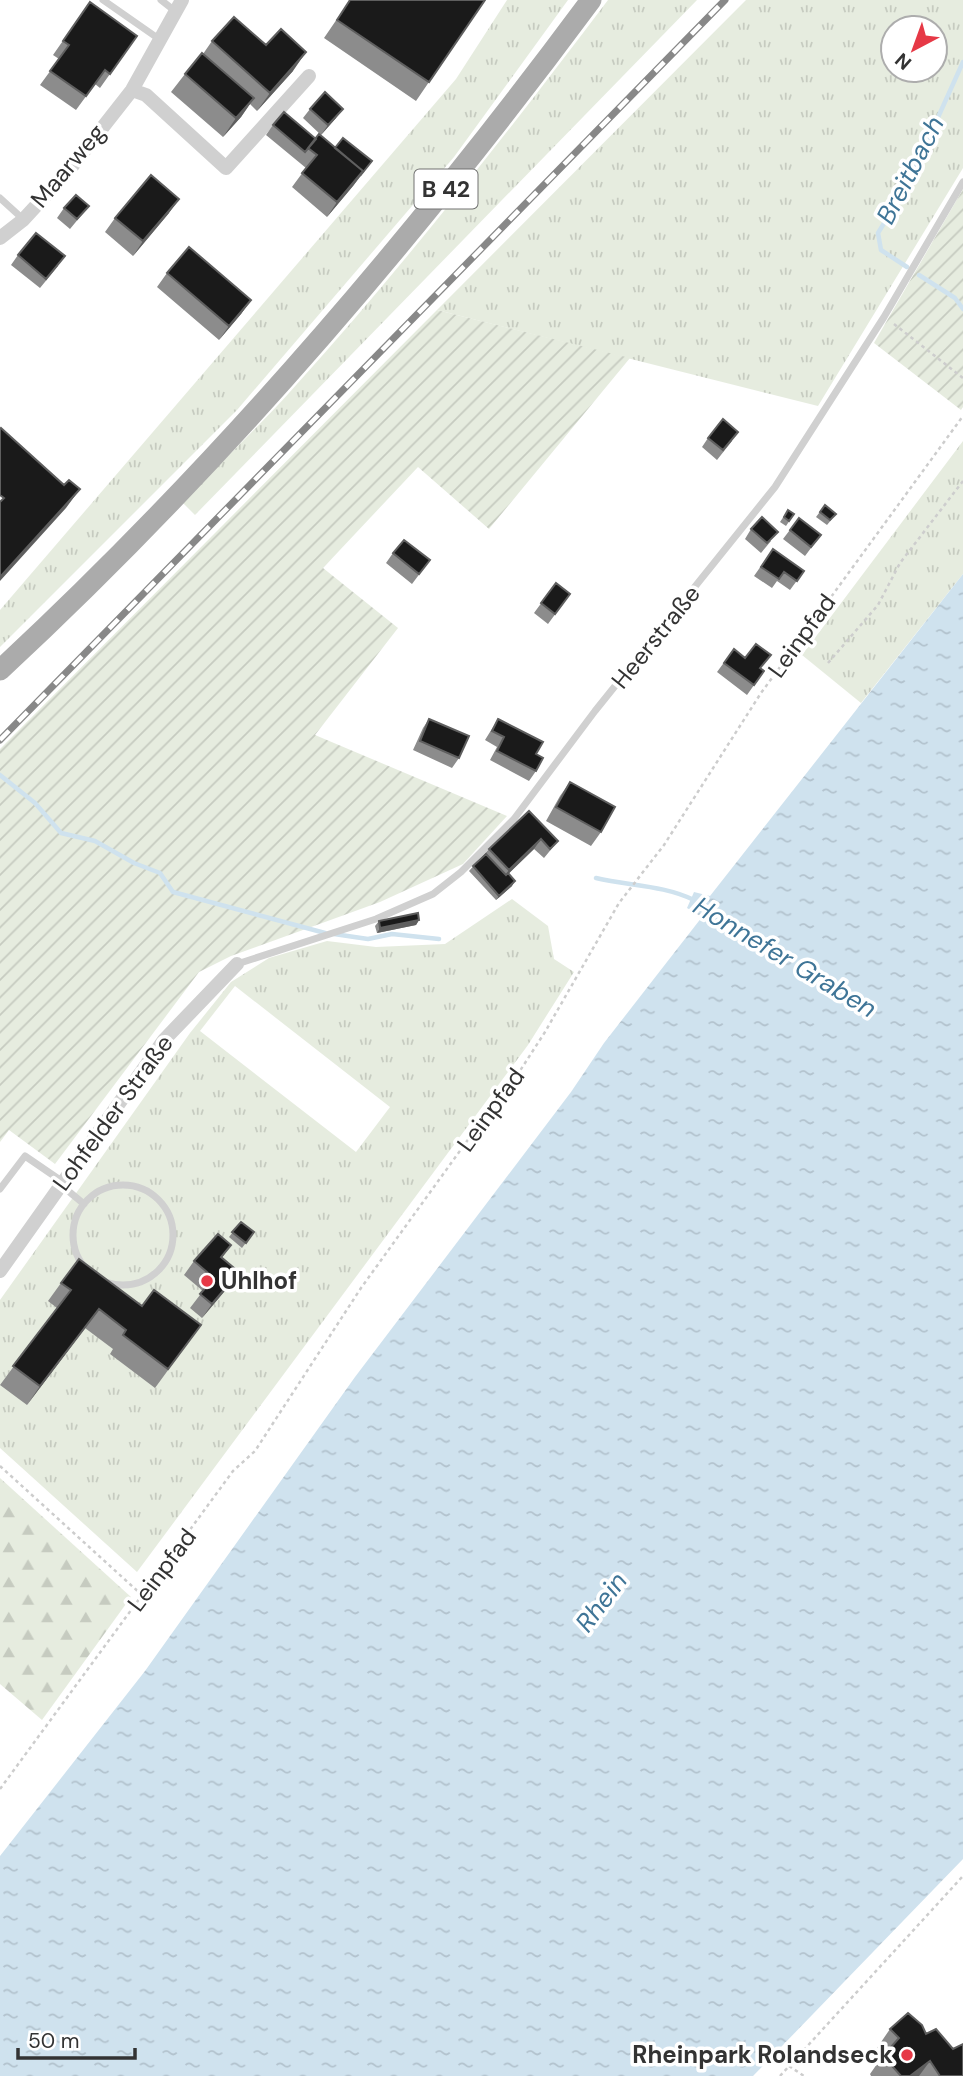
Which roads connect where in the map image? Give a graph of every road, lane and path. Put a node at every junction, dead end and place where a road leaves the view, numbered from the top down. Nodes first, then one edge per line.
1 (103, 0) edge
2 (160, 0) edge
3 (591, 0) edge
4 (179, 6) edge
5 (159, 39) junction
6 (309, 76) dead end
7 (132, 90) junction
8 (963, 182) edge
9 (0, 198) edge
10 (23, 220) junction
11 (0, 238) edge
12 (884, 317) junction
13 (963, 378) edge
14 (963, 416) edge
15 (963, 481) edge
16 (828, 663) dead end
17 (4, 667) edge
18 (237, 964) joint
19 (62, 1184) junction
20 (0, 1189) edge
21 (84, 1203) junction
22 (0, 1270) edge
23 (0, 1466) edge
24 (143, 1596) junction
25 (0, 1789) edge
26 (963, 1876) edge
27 (789, 2066) junction
28 (780, 2076) edge
29 (804, 2076) edge

1 - 5 lane
2 - 4 lane
3 - 17 main road, B 42
4 - 5 street, Maarweg
5 - 7 street, Maarweg
6 - 7 street
7 - 10 street, Maarweg
8 - 12 lane, Heerstraße
9 - 10 lane
10 - 11 street, Maarweg
12 - 13 path
12 - 18 lane, Heerstraße
14 - 24 path, Leinpfad
15 - 16 path
18 - 19 street, Lohfelder Straße
19 - 20 lane
19 - 21 lane
19 - 22 street, Lohfelder Straße
21 - 21 lane
23 - 24 path
24 - 25 path, Leinpfad
26 - 27 path
27 - 28 path
27 - 29 path

